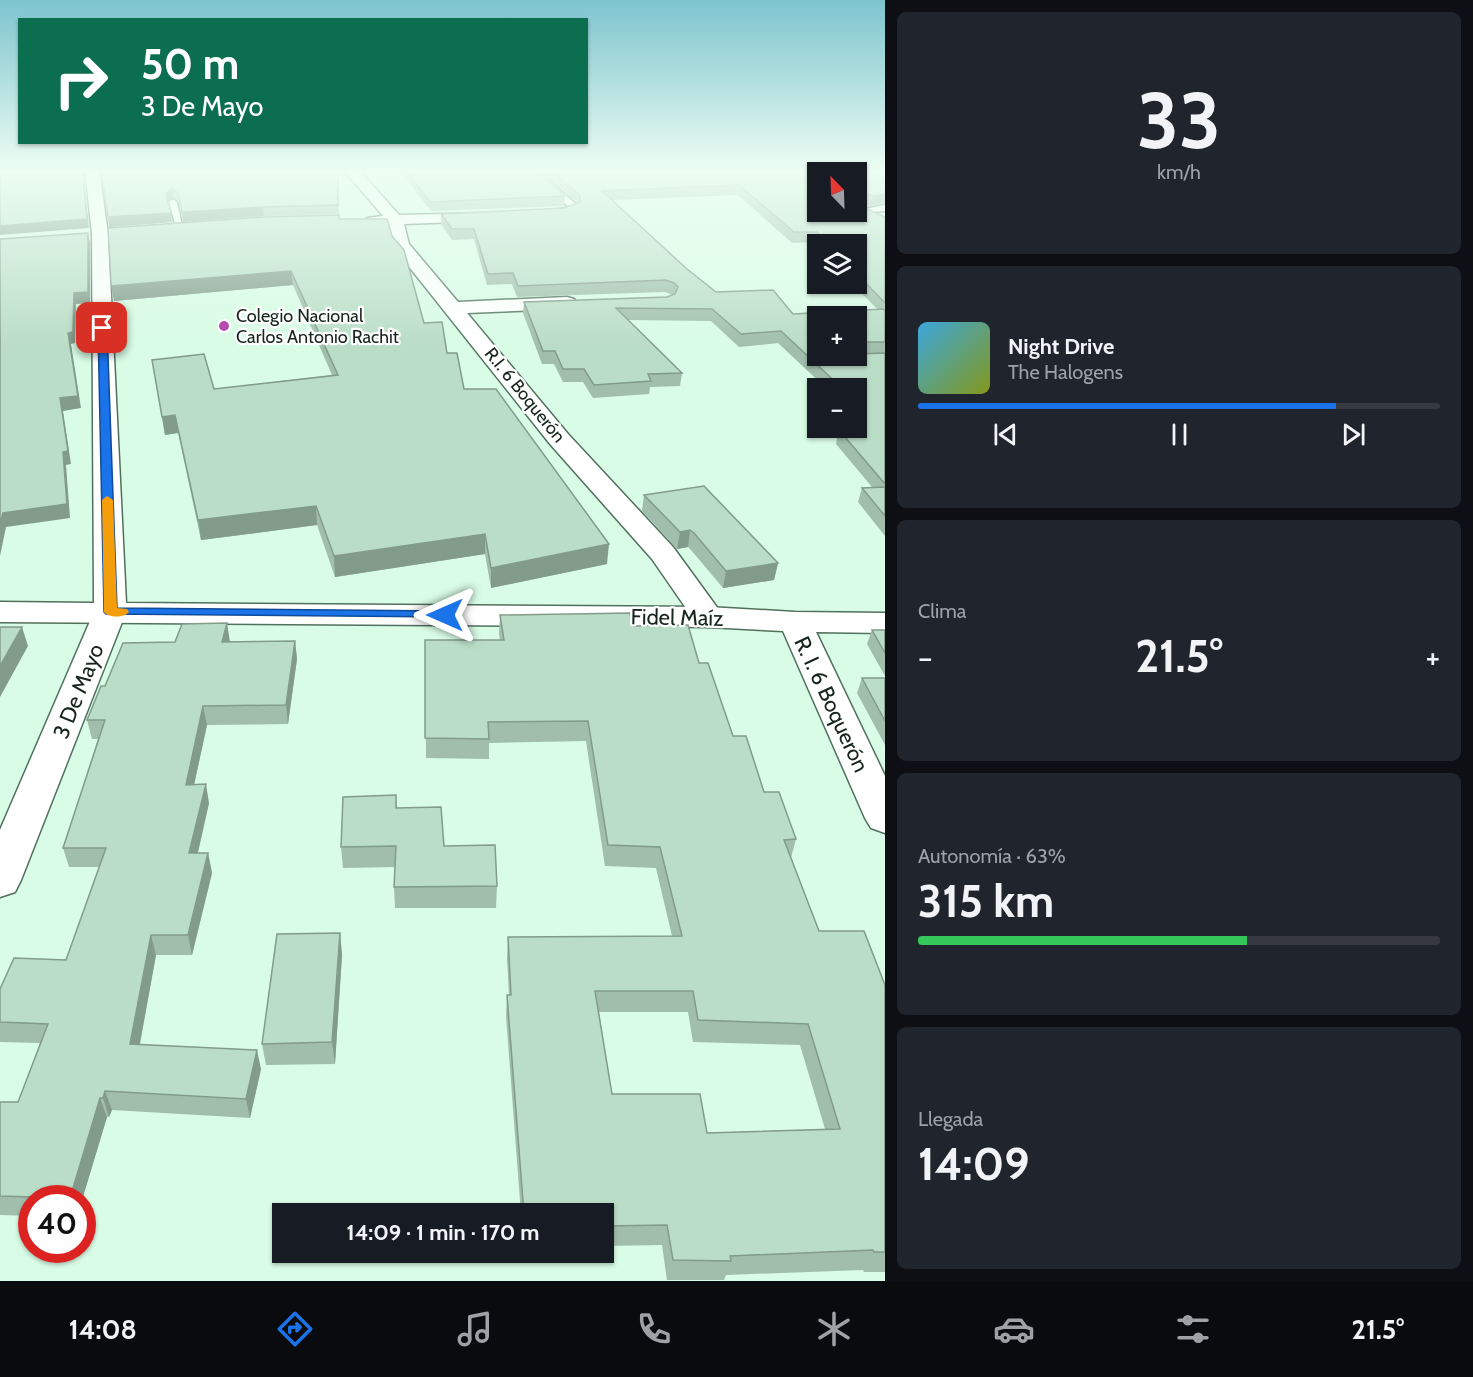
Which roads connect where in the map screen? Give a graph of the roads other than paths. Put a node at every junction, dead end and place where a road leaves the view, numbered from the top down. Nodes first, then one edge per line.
1 (99, 229) edge
2 (397, 229) edge
3 (583, 303) edge
4 (453, 308) junction
5 (0, 612) edge
6 (111, 612) junction
7 (708, 617) junction
8 (795, 622) junction
9 (885, 623) edge
10 (885, 818) edge
11 (0, 880) edge

1 - 6 street, 3 De Mayo
2 - 4 street, R.I. 6 Boquerón
3 - 4 street
4 - 7 street, R.I. 6 Boquerón
5 - 6 street, Fidel Maíz
6 - 7 street, Fidel Maíz
6 - 11 street, 3 De Mayo
7 - 8 street, Fidel Maíz
8 - 9 street, Fidel Maíz
8 - 10 street, R. I. 6 Boquerón

